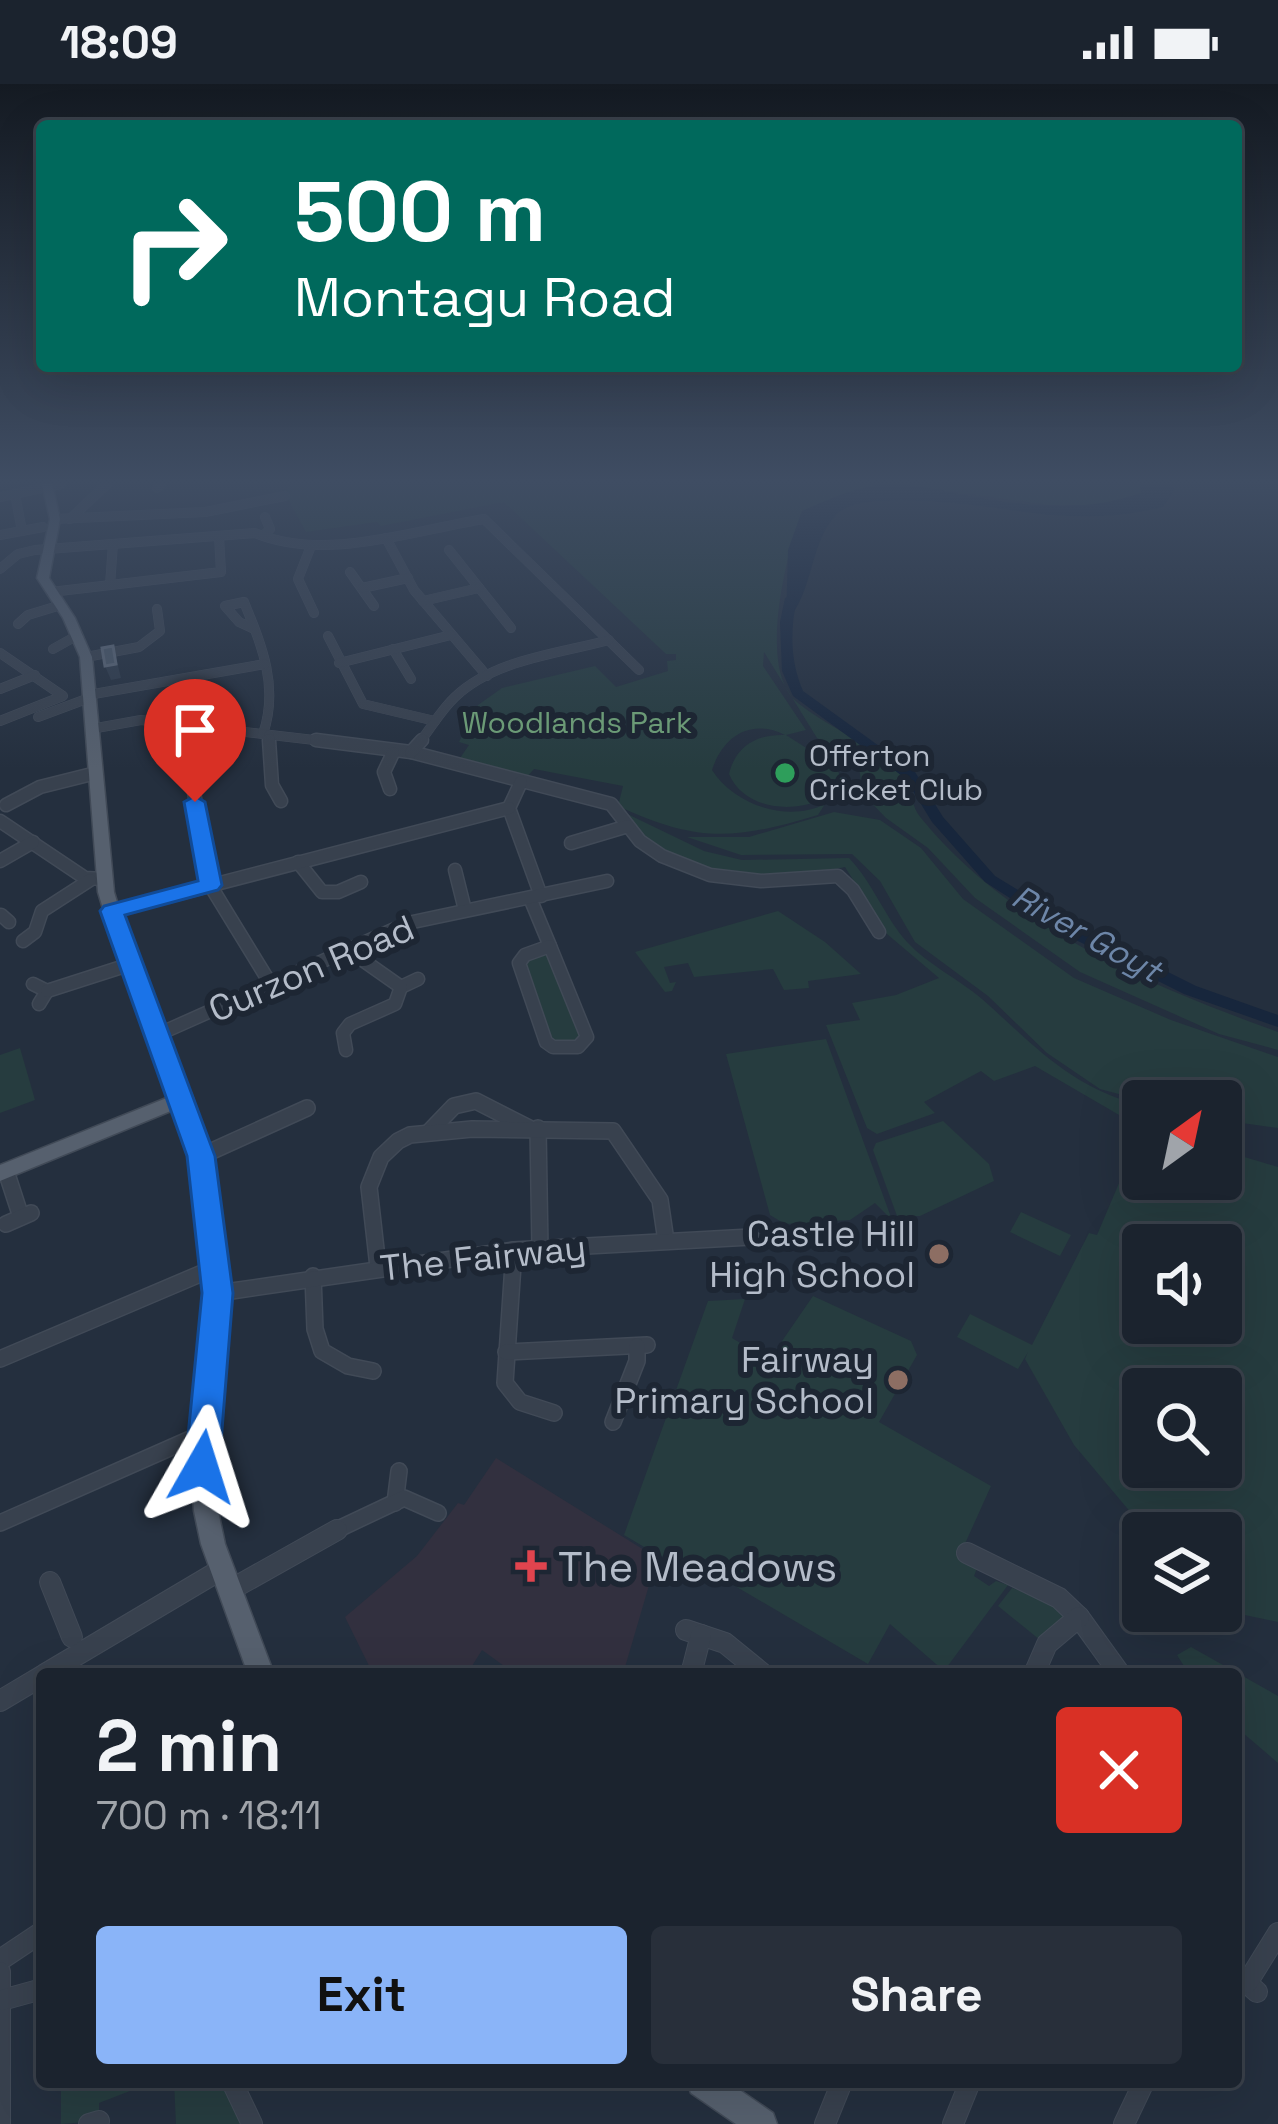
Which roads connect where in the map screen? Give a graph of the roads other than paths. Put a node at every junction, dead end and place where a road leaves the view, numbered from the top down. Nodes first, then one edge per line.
1 (45, 579) edge
2 (110, 579) edge
3 (160, 579) edge
4 (298, 579) edge
5 (355, 579) edge
6 (403, 579) edge
7 (409, 579) edge
8 (472, 579) edge
9 (546, 579) edge
10 (110, 585) junction
11 (479, 588) junction
12 (362, 589) junction
13 (51, 592) junction
14 (423, 601) junction
15 (61, 605) junction
16 (374, 606) dead end
17 (157, 609) dead end
18 (314, 614) dead end
19 (17, 624) dead end
20 (511, 628) dead end
21 (254, 629) dead end
22 (78, 635) junction
23 (451, 635) junction
24 (328, 636) dead end
25 (609, 640) junction
26 (53, 649) dead end
27 (393, 650) junction
28 (0, 652) edge
29 (86, 657) junction
30 (338, 663) junction
31 (266, 664) junction
32 (639, 670) dead end
33 (35, 675) junction
34 (487, 676) junction
35 (411, 679) dead end
36 (0, 689) edge
37 (89, 697) junction
38 (435, 721) junction
39 (0, 722) edge
40 (200, 726) junction
41 (91, 728) junction
42 (0, 731) edge
43 (266, 734) junction
44 (410, 752) junction
45 (393, 753) junction
46 (96, 773) junction
47 (521, 782) junction
48 (390, 789) dead end
49 (281, 801) dead end
50 (6, 805) dead end
51 (509, 808) junction
52 (0, 821) edge
53 (628, 826) junction
54 (33, 842) junction
55 (572, 843) dead end
56 (0, 861) edge
57 (298, 862) junction
58 (455, 870) dead end
59 (100, 874) junction
60 (607, 881) dead end
61 (361, 882) dead end
62 (210, 885) junction
63 (535, 897) junction
64 (465, 910) junction
65 (112, 911) junction
66 (879, 932) dead end
67 (23, 941) dead end
68 (552, 945) junction
69 (347, 949) junction
70 (128, 965) junction
71 (418, 979) dead end
72 (270, 983) junction
73 (401, 988) junction
74 (40, 993) dead end
75 (159, 1034) junction
76 (346, 1050) dead end
77 (185, 1103) junction
78 (307, 1108) dead end
79 (534, 1129) junction
80 (429, 1132) junction
81 (201, 1156) junction
82 (3, 1172) edge
83 (19, 1218) dead end
84 (751, 1237) dead end
85 (666, 1240) junction
86 (540, 1249) junction
87 (514, 1250) junction
88 (377, 1267) junction
89 (214, 1268) junction
90 (313, 1276) junction
91 (218, 1293) junction
92 (506, 1352) junction
93 (0, 1358) edge
94 (373, 1371) dead end
95 (542, 1412) dead end
96 (619, 1415) dead end
97 (206, 1432) junction
98 (399, 1471) dead end
99 (395, 1503) junction
100 (438, 1513) dead end
101 (0, 1523) edge
102 (967, 1553) dead end
103 (226, 1580) junction
104 (50, 1582) dead end
105 (1079, 1617) junction
106 (71, 1637) dead end
107 (65, 1668) edge
108 (259, 1668) edge
109 (692, 1668) edge
110 (757, 1668) edge
111 (1037, 1668) edge
112 (1116, 1668) edge
113 (36, 1683) edge
114 (0, 1701) edge
115 (1278, 1933) edge
116 (36, 1935) edge
117 (0, 1960) edge
118 (0, 1972) edge
119 (1247, 1983) edge
120 (36, 1991) edge
121 (2, 2000) edge
122 (235, 2088) edge
123 (709, 2088) edge
124 (840, 2088) edge
125 (968, 2088) edge
126 (1141, 2088) edge
127 (746, 2118) edge
128 (0, 2124) edge
129 (252, 2124) edge
130 (825, 2124) edge
131 (953, 2124) edge
132 (1124, 2124) edge

1 - 13 main road
2 - 10 street
3 - 10 street
4 - 18 street
5 - 12 street
6 - 12 street
7 - 14 street
8 - 11 street
9 - 25 street
10 - 13 street
11 - 14 street
11 - 20 street
12 - 16 street
13 - 15 main road
14 - 23 street
15 - 19 street
15 - 22 main road
17 - 29 street
21 - 31 street
22 - 26 street
22 - 29 main road
23 - 27 street
23 - 34 street
24 - 30 street
25 - 32 street
25 - 34 street
27 - 30 street
27 - 35 street
28 - 33 street
29 - 37 main road
30 - 38 street
31 - 37 street
31 - 43 street
33 - 36 street
33 - 39 street
34 - 38 street
37 - 41 main road
37 - 42 street
38 - 44 street
40 - 41 street
40 - 43 street
40 - 62 street
41 - 46 main road
43 - 45 street
43 - 49 street
44 - 45 street
44 - 47 street
45 - 48 street
46 - 50 street
46 - 59 main road
47 - 51 street
47 - 53 street
51 - 57 street
51 - 63 street
52 - 54 street
53 - 55 street
53 - 66 street
54 - 56 street
54 - 59 street
57 - 61 street
57 - 62 street
58 - 64 street
59 - 65 main road
59 - 67 street
60 - 63 street, Curzon Road
62 - 65 street
62 - 72 street
63 - 64 street, Curzon Road
63 - 68 street
64 - 69 street, Curzon Road
65 - 70 main road
68 - 68 street
69 - 72 street, Curzon Road
69 - 73 street
70 - 74 street
70 - 75 main road
71 - 73 street
72 - 75 street, Curzon Road
73 - 76 street
75 - 77 main road
77 - 81 main road
77 - 82 main road
78 - 81 street
79 - 80 street
79 - 80 street
79 - 85 street
79 - 86 street
80 - 88 street
81 - 89 main road
82 - 83 street
84 - 85 street, The Fairway
85 - 86 street, The Fairway
86 - 87 street, The Fairway
87 - 88 street, The Fairway
87 - 92 street
88 - 90 street, The Fairway
89 - 91 main road
89 - 93 street
90 - 91 street, The Fairway
90 - 94 street
91 - 97 main road
92 - 95 street
92 - 96 street
97 - 101 street
97 - 103 main road
98 - 99 street
99 - 100 street
99 - 103 street
102 - 105 street
103 - 107 street
103 - 108 main road
104 - 106 street
105 - 111 street
105 - 112 street
109 - 110 street
113 - 114 street
115 - 119 street
116 - 117 street
118 - 121 street
120 - 121 street
121 - 128 street
122 - 129 street
123 - 127 main road
124 - 130 street
125 - 131 street
126 - 132 street

